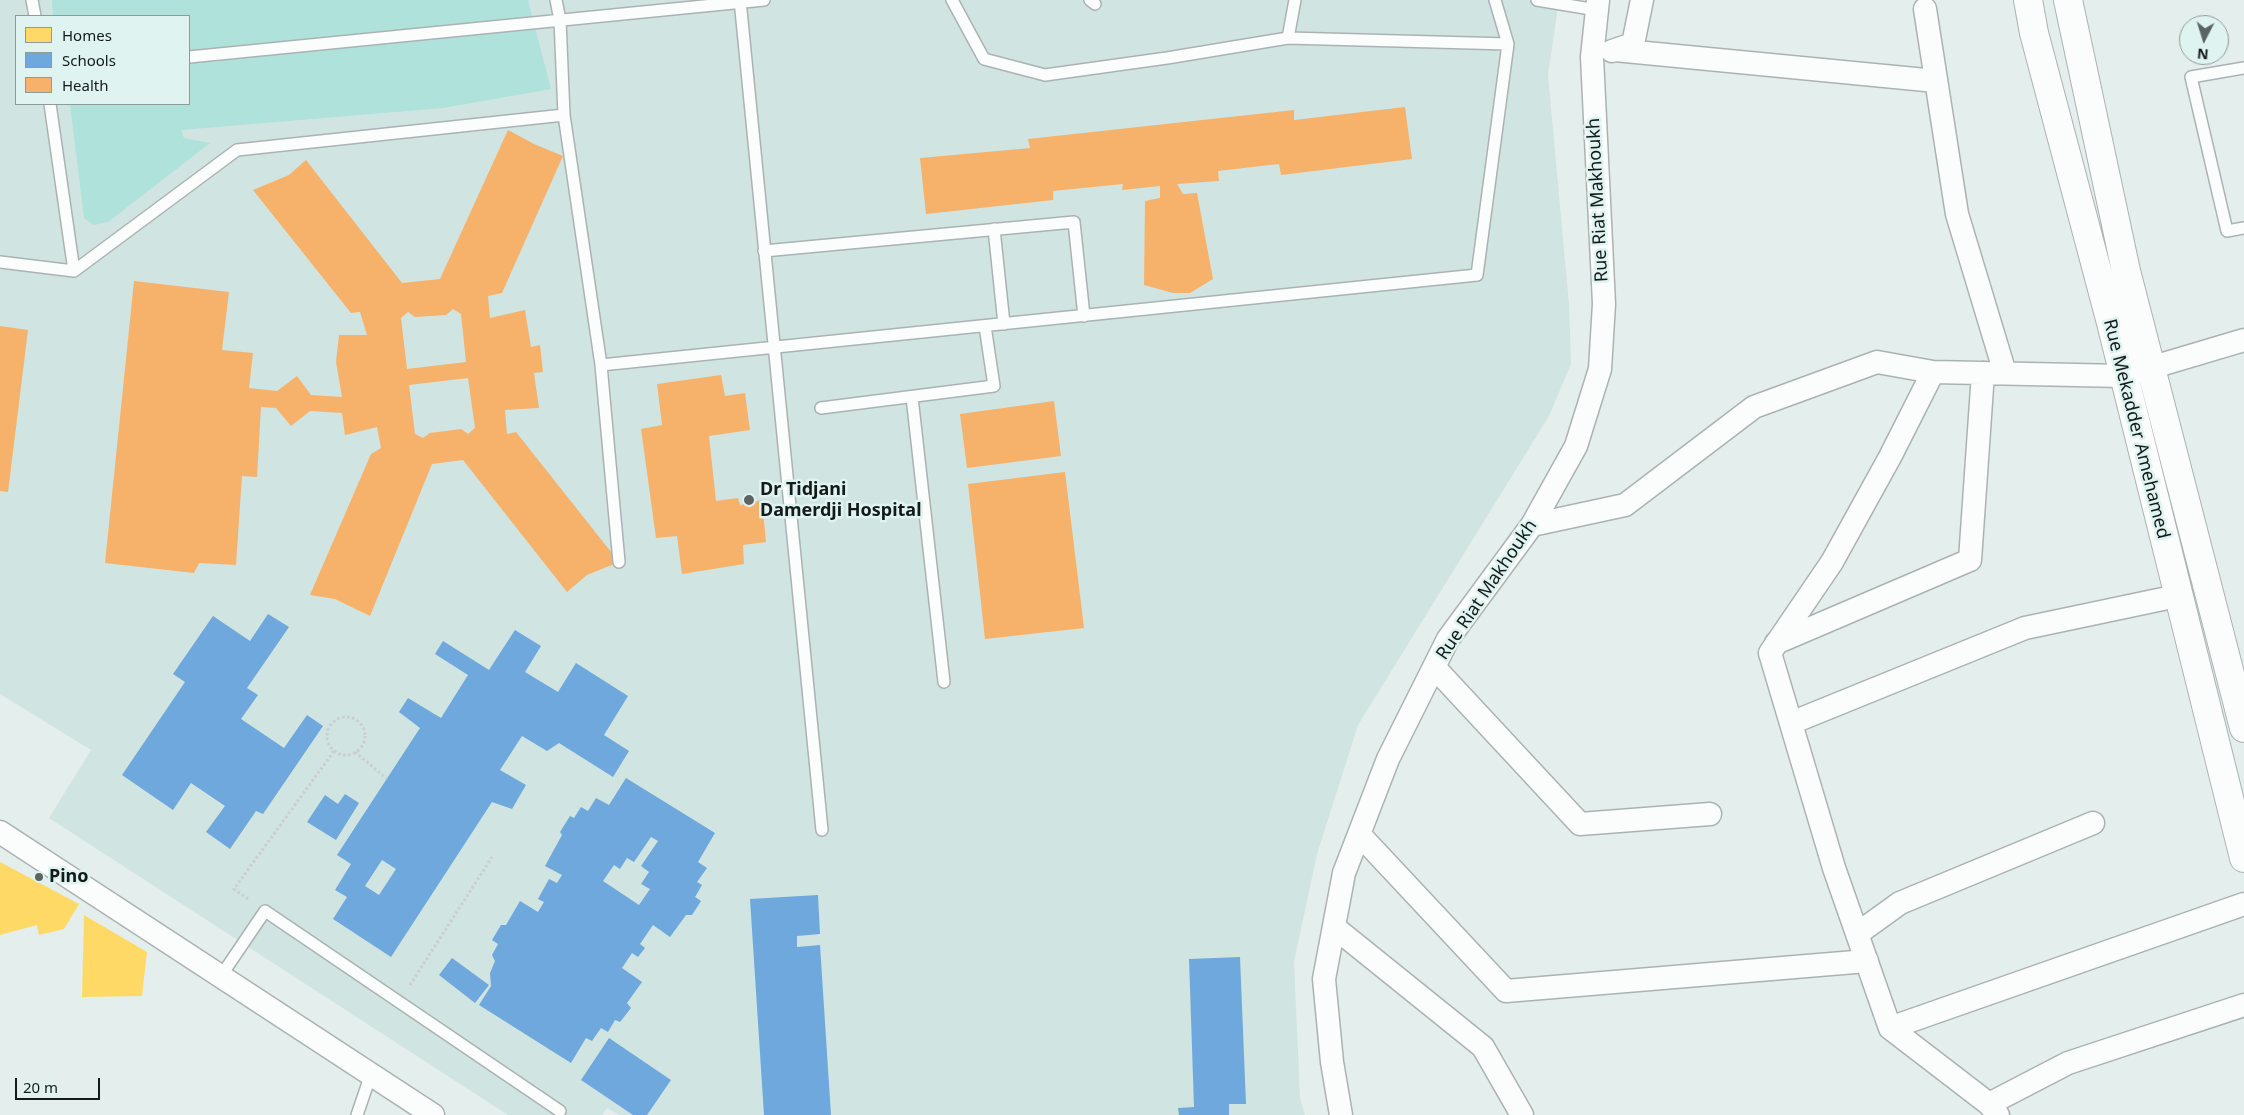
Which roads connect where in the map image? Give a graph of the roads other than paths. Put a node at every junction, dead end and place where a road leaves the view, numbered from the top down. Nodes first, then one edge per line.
1 (32, 0) edge
2 (556, 0) edge
3 (764, 0) edge
4 (952, 0) edge
5 (1295, 0) edge
6 (1495, 0) edge
7 (1537, 0) edge
8 (1642, 0) edge
9 (2028, 0) edge
10 (2068, 0) edge
11 (741, 2) edge
12 (1598, 5) edge
13 (1925, 9) dead end
14 (35, 15) edge
15 (560, 20) junction
16 (1288, 38) junction
17 (1508, 44) junction
18 (1615, 50) junction
19 (190, 57) edge
20 (1592, 57) junction
21 (2244, 68) edge
22 (1936, 82) junction
23 (50, 105) edge
24 (564, 115) junction
25 (2244, 228) edge
26 (994, 229) junction
27 (764, 251) junction
28 (0, 262) edge
29 (74, 271) junction
30 (1084, 316) junction
31 (1004, 324) junction
32 (985, 326) junction
33 (2244, 340) edge
34 (773, 348) junction
35 (602, 365) junction
36 (2151, 368) junction
37 (1933, 372) junction
38 (1994, 373) junction
39 (2124, 376) junction
40 (912, 397) junction
41 (821, 408) dead end
42 (1532, 526) junction
43 (619, 562) dead end
44 (2177, 596) junction
45 (1776, 643) junction
46 (2236, 665) edge
47 (1434, 667) junction
48 (944, 682) dead end
49 (1791, 723) junction
50 (2244, 728) edge
51 (1710, 814) dead end
52 (2093, 823) dead end
53 (822, 830) dead end
54 (0, 832) edge
55 (1359, 834) junction
56 (2244, 858) edge
57 (2244, 904) edge
58 (1334, 927) junction
59 (1857, 934) junction
60 (1866, 961) junction
61 (221, 976) junction
62 (2244, 1006) edge
63 (1890, 1028) junction
64 (370, 1074) junction
65 (1993, 1110) edge
66 (560, 1111) dead end
67 (358, 1115) edge
68 (433, 1115) edge
69 (1341, 1115) edge
70 (1522, 1115) edge

1 - 14 lane
2 - 15 lane
3 - 11 lane
4 - 16 lane
5 - 16 lane
6 - 17 lane
7 - 12 lane
8 - 18 street
9 - 39 main road, Rue Mekadder Amehamed
10 - 36 main road, Rue Mekadder Amehamed
11 - 15 lane
11 - 27 lane
12 - 20 street, Rue Riat Makhoukh
13 - 22 street
15 - 19 lane
15 - 24 lane
16 - 17 lane
17 - 30 lane
18 - 20 street
18 - 22 street
20 - 42 street, Rue Riat Makhoukh
21 - 25 lane
22 - 38 street
23 - 29 lane
24 - 29 lane
24 - 35 lane
26 - 27 lane
26 - 30 lane
26 - 31 lane
27 - 34 lane
28 - 29 lane
30 - 31 lane
31 - 32 lane
32 - 34 lane
32 - 40 lane
33 - 36 street
34 - 35 lane
34 - 53 lane
35 - 43 lane
36 - 39 street
36 - 46 main road, Rue Mekadder Amehamed
37 - 38 street
37 - 42 street
37 - 45 street
38 - 39 street
38 - 45 street
39 - 44 main road, Rue Mekadder Amehamed
40 - 41 lane
40 - 48 lane
42 - 47 street, Rue Riat Makhoukh
44 - 49 street
44 - 56 main road, Rue Mekadder Amehamed
45 - 49 street
46 - 50 main road, Rue Mekadder Amehamed
47 - 51 street
47 - 55 street, Rue Riat Makhoukh
49 - 59 street
52 - 59 street
54 - 61 street
55 - 58 street, Rue Riat Makhoukh
55 - 60 street
57 - 63 street
58 - 69 street, Rue Riat Makhoukh
58 - 70 street
59 - 60 street
60 - 63 street
61 - 64 street
61 - 66 lane
62 - 65 street
63 - 65 street
64 - 67 lane
64 - 68 street

